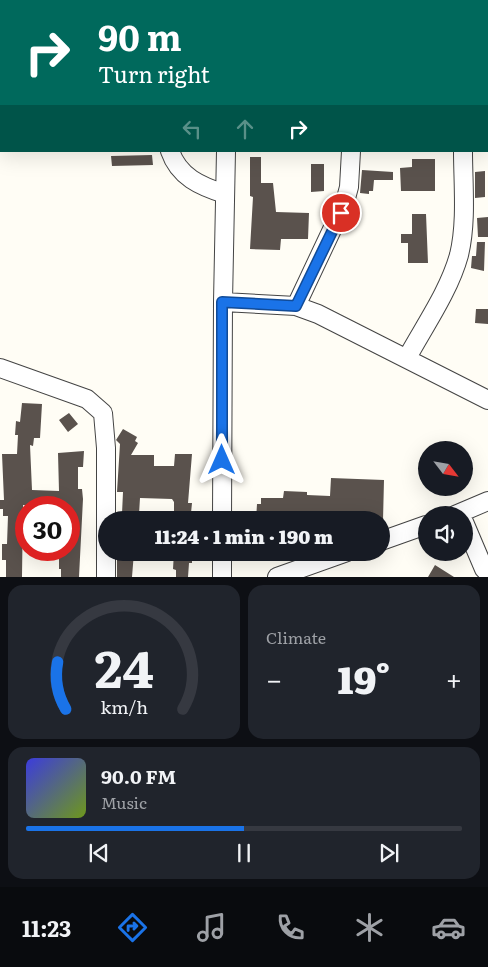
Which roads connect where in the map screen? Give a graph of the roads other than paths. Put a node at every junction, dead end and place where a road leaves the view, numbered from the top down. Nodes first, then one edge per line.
1 (170, 152) edge
2 (226, 152) edge
3 (351, 152) edge
4 (463, 152) edge
5 (225, 194) junction
6 (222, 302) junction
7 (296, 306) junction
8 (407, 358) junction
9 (0, 368) edge
10 (488, 400) edge
11 (488, 502) edge
12 (473, 510) edge
13 (222, 511) edge
14 (418, 528) edge
15 (390, 538) edge
16 (473, 545) edge
17 (222, 561) edge
18 (321, 561) edge
19 (488, 573) edge
20 (106, 577) edge
21 (222, 577) edge
22 (276, 577) edge

1 - 5 street
2 - 5 street
3 - 7 street
4 - 8 street
5 - 6 street
6 - 7 street
6 - 13 street
7 - 8 street
8 - 10 street
9 - 20 street
11 - 12 street
14 - 15 street
16 - 19 street
17 - 21 street
18 - 22 street

